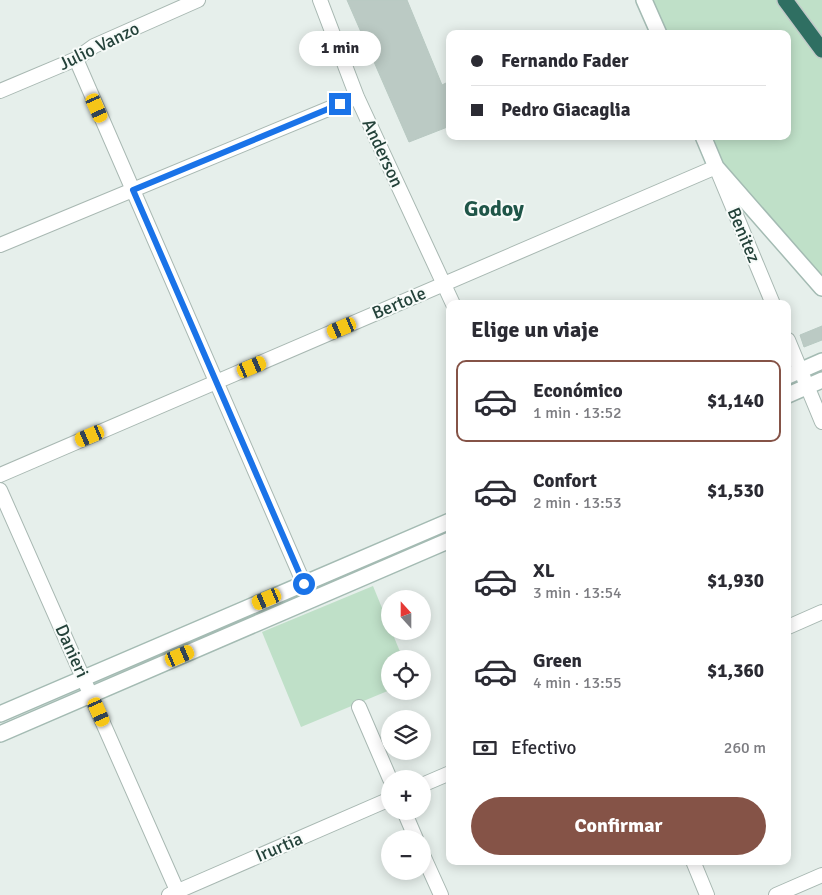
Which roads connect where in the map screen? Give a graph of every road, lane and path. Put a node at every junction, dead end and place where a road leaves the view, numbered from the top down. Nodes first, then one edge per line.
1 (198, 0) edge
2 (320, 0) edge
3 (644, 0) edge
4 (785, 0) edge
5 (657, 30) edge
6 (822, 50) edge
7 (76, 59) junction
8 (0, 91) edge
9 (357, 97) junction
10 (705, 140) edge
11 (716, 167) junction
12 (133, 190) junction
13 (0, 245) edge
14 (444, 284) junction
15 (822, 288) edge
16 (451, 300) edge
17 (771, 300) edge
18 (791, 356) edge
19 (822, 361) edge
20 (794, 373) edge
21 (822, 380) edge
22 (216, 382) junction
23 (807, 386) junction
24 (791, 394) edge
25 (822, 422) edge
26 (0, 475) edge
27 (0, 490) edge
28 (446, 523) edge
29 (446, 542) edge
30 (304, 584) junction
31 (311, 600) junction
32 (822, 612) edge
33 (791, 626) edge
34 (84, 678) junction
35 (91, 694) junction
36 (359, 707) dead end
37 (0, 714) edge
38 (0, 734) edge
39 (386, 770) edge
40 (446, 775) edge
41 (431, 781) edge
42 (381, 803) edge
43 (695, 865) edge
44 (431, 873) edge
45 (822, 875) edge
46 (175, 894) edge
47 (441, 895) edge
48 (708, 895) edge
49 (776, 895) edge

1 - 7 street, Julio Vanzo
2 - 9 street, Anderson
3 - 5 main road
4 - 6 highway
7 - 8 street, Julio Vanzo
7 - 12 street
9 - 12 street
9 - 14 street, Anderson
10 - 11 main road
11 - 14 street, Bertole
11 - 15 main road
11 - 17 street, Benitez
12 - 13 street
12 - 22 street
14 - 16 street, Anderson
14 - 22 street, Bertole
18 - 20 street
19 - 20 main road
20 - 23 street
21 - 23 main road
22 - 26 street, Bertole
22 - 30 street
23 - 24 main road
23 - 25 street
27 - 34 street, Danieri
28 - 30 main road
29 - 31 main road
30 - 31 street
30 - 34 main road
31 - 35 main road
32 - 33 street
34 - 35 street, Danieri
34 - 37 main road
35 - 38 main road
35 - 46 street, Danieri
36 - 39 street
40 - 41 street
42 - 46 street, Irurtia
43 - 48 street
44 - 47 street
45 - 49 street

